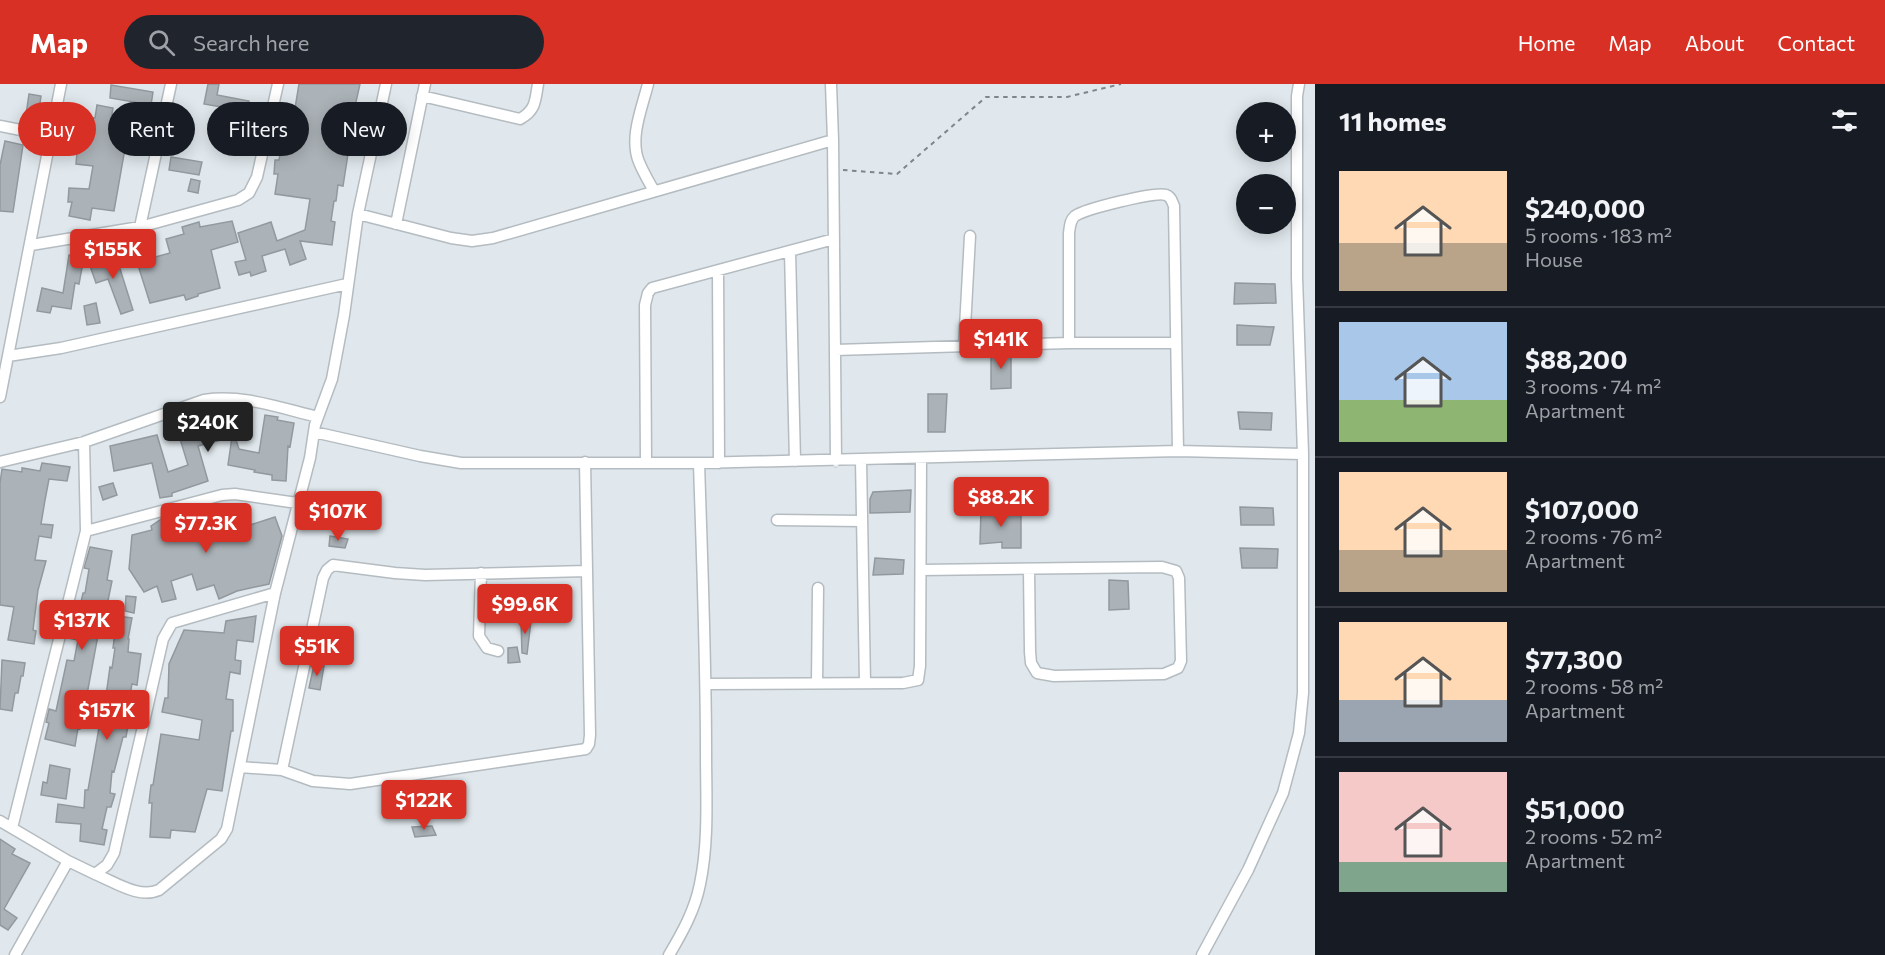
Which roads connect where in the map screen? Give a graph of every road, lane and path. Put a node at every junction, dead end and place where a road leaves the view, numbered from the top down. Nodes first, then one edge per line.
1 (61, 84) edge
2 (171, 84) edge
3 (278, 84) edge
4 (386, 84) edge
5 (425, 84) edge
6 (538, 84) edge
7 (648, 84) edge
8 (831, 84) edge
9 (1120, 84) edge
10 (1299, 84) edge
11 (422, 96) junction
12 (58, 102) edge
13 (0, 126) edge
14 (18, 130) edge
15 (834, 140) junction
16 (47, 156) edge
17 (834, 170) junction
18 (654, 191) junction
19 (358, 214) junction
20 (396, 224) junction
21 (140, 227) junction
22 (970, 236) dead end
23 (834, 239) junction
24 (31, 245) junction
25 (790, 251) junction
26 (718, 272) junction
27 (347, 284) junction
28 (1069, 343) junction
29 (1175, 343) junction
30 (964, 346) junction
31 (835, 350) junction
32 (8, 356) junction
33 (2, 379) edge
34 (0, 398) edge
35 (318, 417) junction
36 (314, 432) junction
37 (84, 442) junction
38 (1178, 451) junction
39 (1303, 454) junction
40 (921, 459) junction
41 (836, 460) junction
42 (861, 460) junction
43 (795, 461) junction
44 (0, 462) edge
45 (585, 462) junction
46 (646, 463) junction
47 (699, 463) junction
48 (719, 463) junction
49 (297, 503) junction
50 (777, 520) dead end
51 (862, 521) junction
52 (86, 531) junction
53 (1029, 569) junction
54 (921, 570) junction
55 (586, 572) junction
56 (481, 573) junction
57 (818, 588) dead end
58 (275, 593) junction
59 (498, 651) dead end
60 (817, 683) junction
61 (865, 683) junction
62 (706, 684) junction
63 (240, 767) junction
64 (282, 770) junction
65 (0, 821) edge
66 (12, 828) junction
67 (69, 861) junction
68 (95, 874) junction
69 (15, 955) edge
70 (669, 955) edge
71 (1202, 955) edge

1 - 12 street
2 - 21 street
3 - 21 street
4 - 19 street
5 - 11 street
6 - 11 street
7 - 18 street
8 - 15 street
9 - 17 path
10 - 39 street
11 - 20 street
13 - 14 street
15 - 17 street
15 - 18 street
16 - 24 street
17 - 23 street
18 - 20 street
19 - 20 street
19 - 27 street
21 - 24 street
22 - 30 street
23 - 25 street
23 - 31 street
24 - 32 street
25 - 26 street
25 - 43 street
26 - 46 street
26 - 48 street
27 - 32 street
27 - 35 street
28 - 29 street
28 - 29 street
28 - 30 street
29 - 38 street
30 - 31 street
31 - 41 street
32 - 33 street
33 - 34 street
35 - 36 street
35 - 37 street
36 - 45 street
36 - 49 street
37 - 44 street
37 - 52 street
38 - 39 street
38 - 40 street
39 - 71 street
40 - 42 street
40 - 54 street
41 - 42 street
41 - 43 street
42 - 51 street
43 - 48 street
45 - 46 street
45 - 55 street
46 - 47 street
47 - 48 street
47 - 62 street
49 - 52 street
49 - 58 street
50 - 51 street
51 - 61 street
52 - 66 street
53 - 53 street
53 - 54 street
54 - 61 street
55 - 56 street
55 - 64 street
56 - 59 street
56 - 64 street
57 - 60 street
58 - 63 street
58 - 68 street
60 - 61 street
60 - 62 street
62 - 70 street
63 - 64 street
63 - 68 street
65 - 66 street
66 - 67 street
67 - 68 street
67 - 69 street

